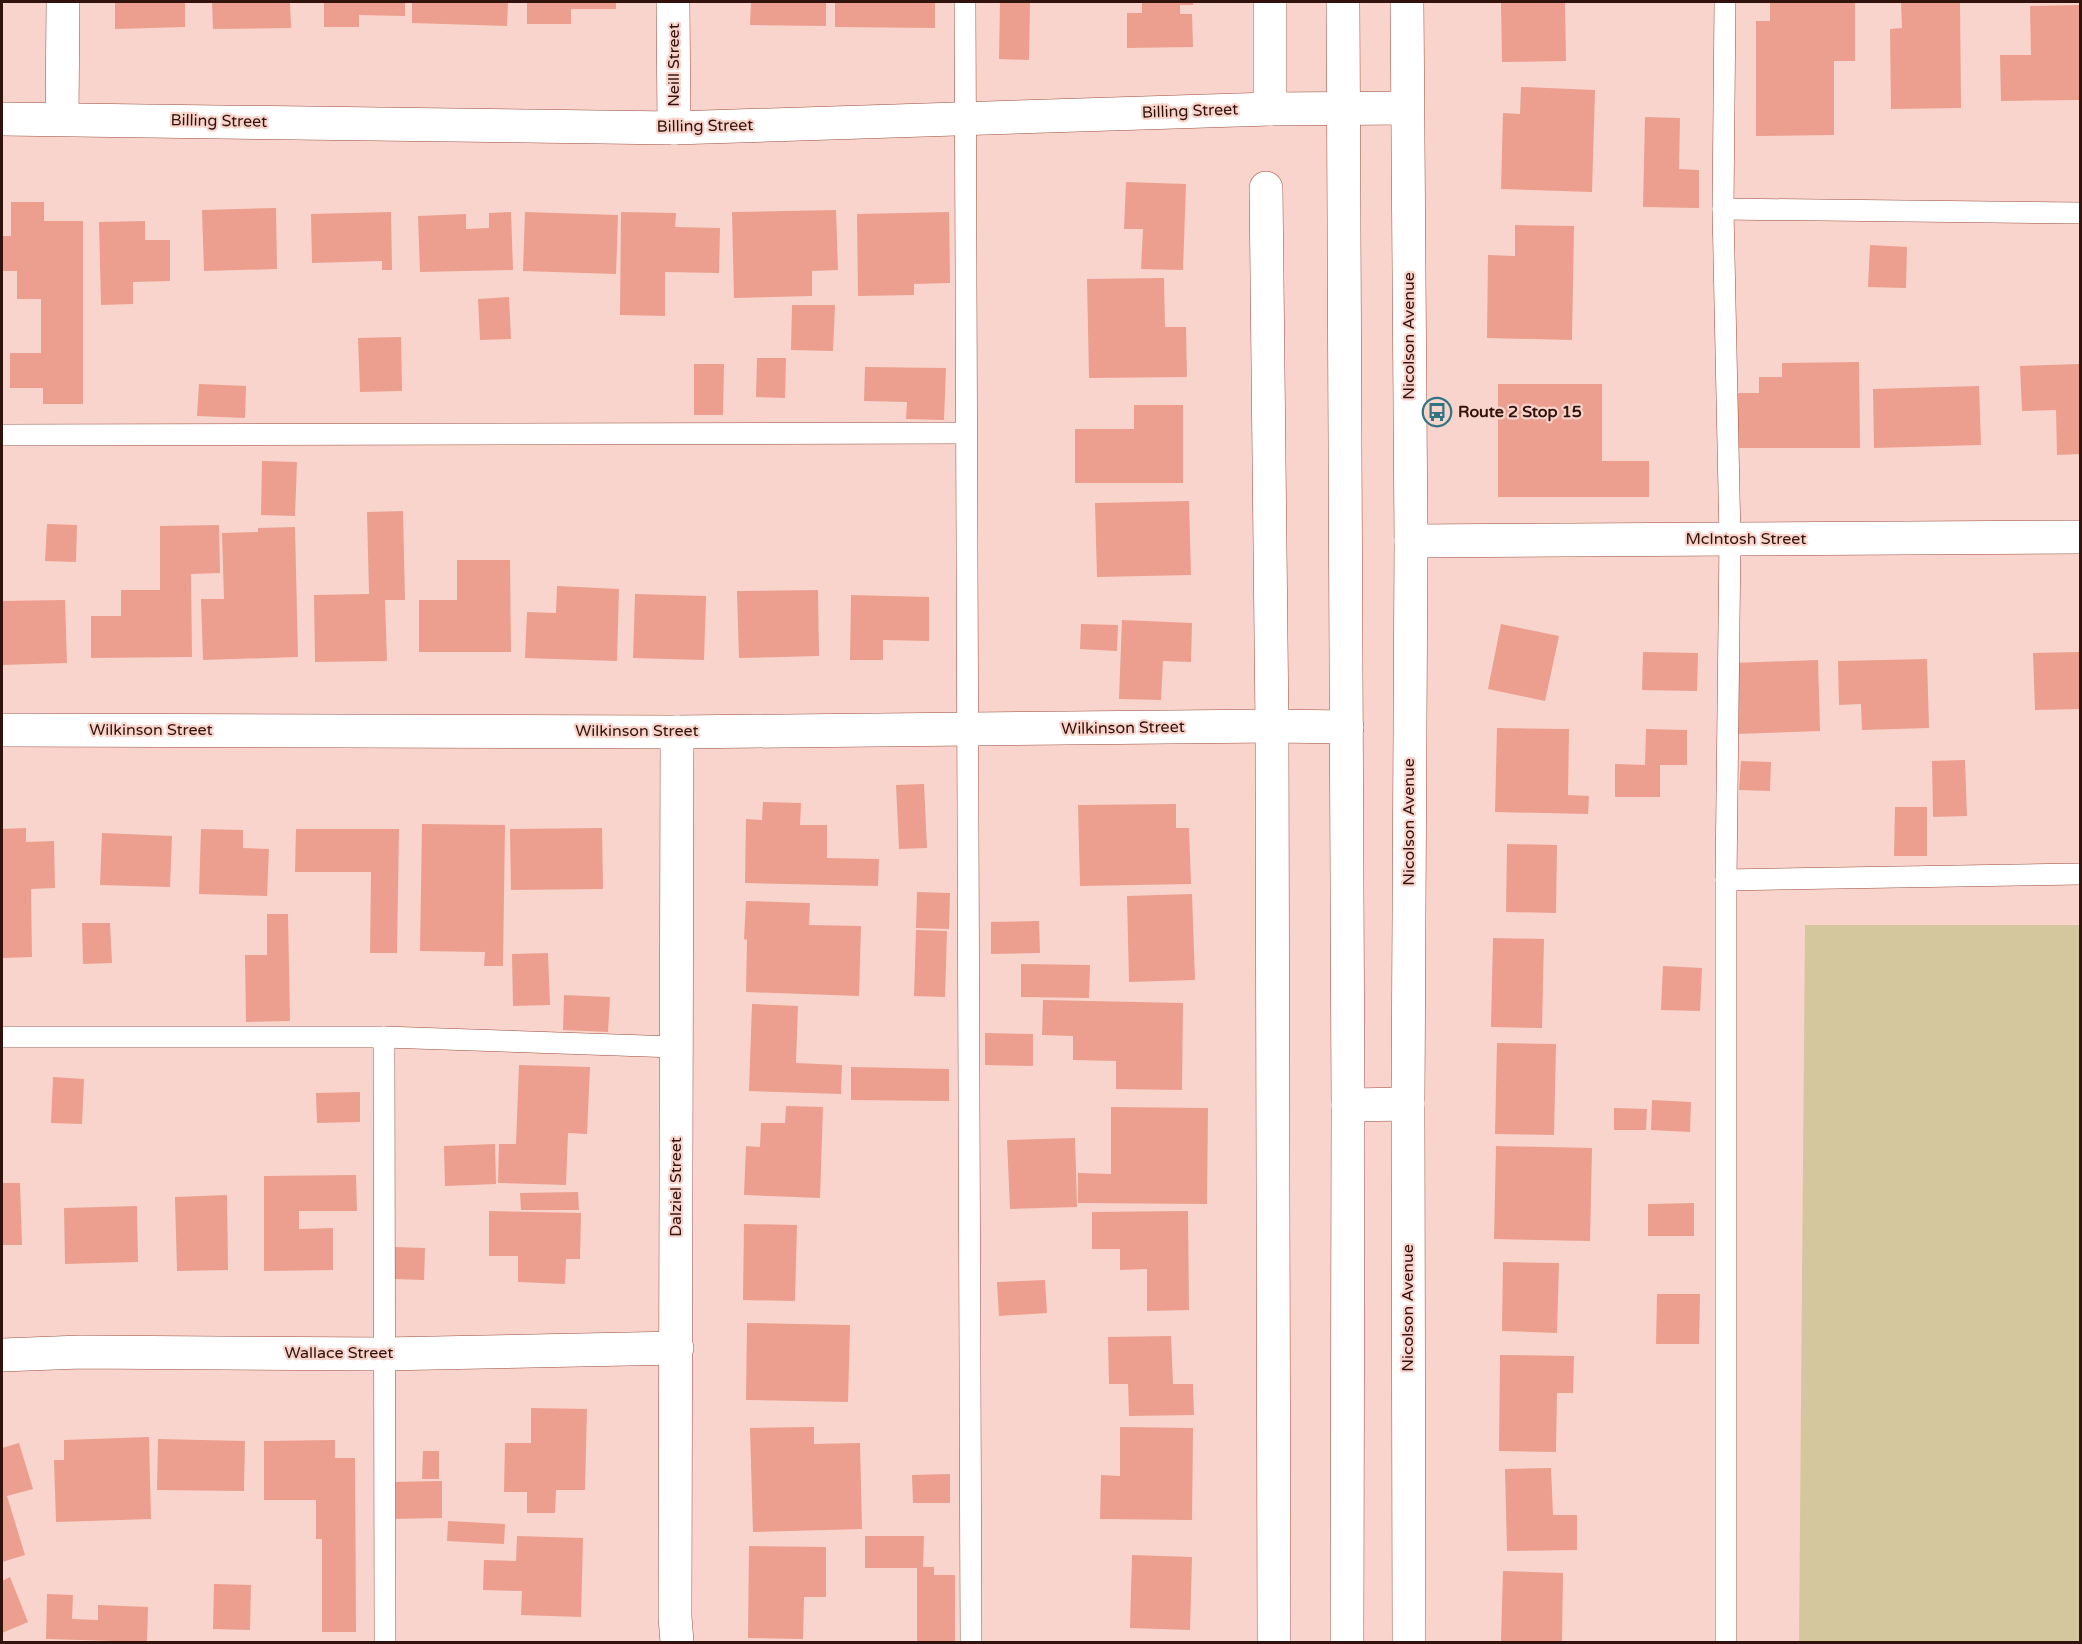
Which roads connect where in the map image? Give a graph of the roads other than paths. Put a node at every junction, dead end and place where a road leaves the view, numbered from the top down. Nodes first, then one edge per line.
1 (63, 2) edge
2 (674, 2) edge
3 (965, 2) edge
4 (1270, 2) edge
5 (1343, 2) edge
6 (1407, 2) edge
7 (1725, 2) edge
8 (1407, 108) junction
9 (1270, 109) junction
10 (1344, 109) junction
11 (965, 117) junction
12 (2, 118) edge
13 (62, 119) junction
14 (674, 128) junction
15 (1266, 189) dead end
16 (1723, 209) junction
17 (2080, 213) edge
18 (966, 433) junction
19 (2, 435) edge
20 (2080, 537) edge
21 (1730, 539) junction
22 (1411, 540) junction
23 (1272, 726) junction
24 (1347, 727) junction
25 (2, 730) edge
26 (968, 730) junction
27 (677, 732) junction
28 (2080, 874) edge
29 (1726, 880) junction
30 (2, 1037) edge
31 (384, 1037) junction
32 (675, 1047) junction
33 (1408, 1104) junction
34 (1348, 1105) junction
35 (677, 1348) junction
36 (384, 1354) junction
37 (2, 1355) edge
38 (385, 1642) edge
39 (677, 1642) edge
40 (970, 1642) edge
41 (1274, 1642) edge
42 (1347, 1642) edge
43 (1409, 1642) edge
44 (1726, 1642) edge

1 - 13 street
2 - 14 street, Neill Street
3 - 11 lane
4 - 9 street
5 - 10 street
6 - 8 street, Nicolson Avenue
7 - 16 lane
8 - 10 street, Billing Street
8 - 22 street, Nicolson Avenue
9 - 10 street, Billing Street
9 - 11 street, Billing Street
10 - 24 street
11 - 14 street, Billing Street
11 - 18 lane
12 - 13 street, Billing Street
13 - 14 street, Billing Street
15 - 23 street
16 - 17 lane
16 - 21 lane
18 - 19 lane
18 - 26 lane
20 - 21 street, McIntosh Street
21 - 22 street, McIntosh Street
21 - 29 lane
22 - 33 street, Nicolson Avenue
23 - 24 street, Wilkinson Street
23 - 26 street, Wilkinson Street
23 - 41 street
24 - 34 street
25 - 27 street, Wilkinson Street
26 - 27 street, Wilkinson Street
26 - 40 lane
27 - 32 street, Dalziel Street
28 - 29 lane
29 - 44 lane
30 - 31 lane
31 - 32 lane
31 - 36 lane
32 - 35 street, Dalziel Street
33 - 34 street
33 - 43 street, Nicolson Avenue
34 - 42 street
35 - 36 street, Wallace Street
35 - 39 street, Dalziel Street
36 - 37 street, Wallace Street
36 - 38 lane

